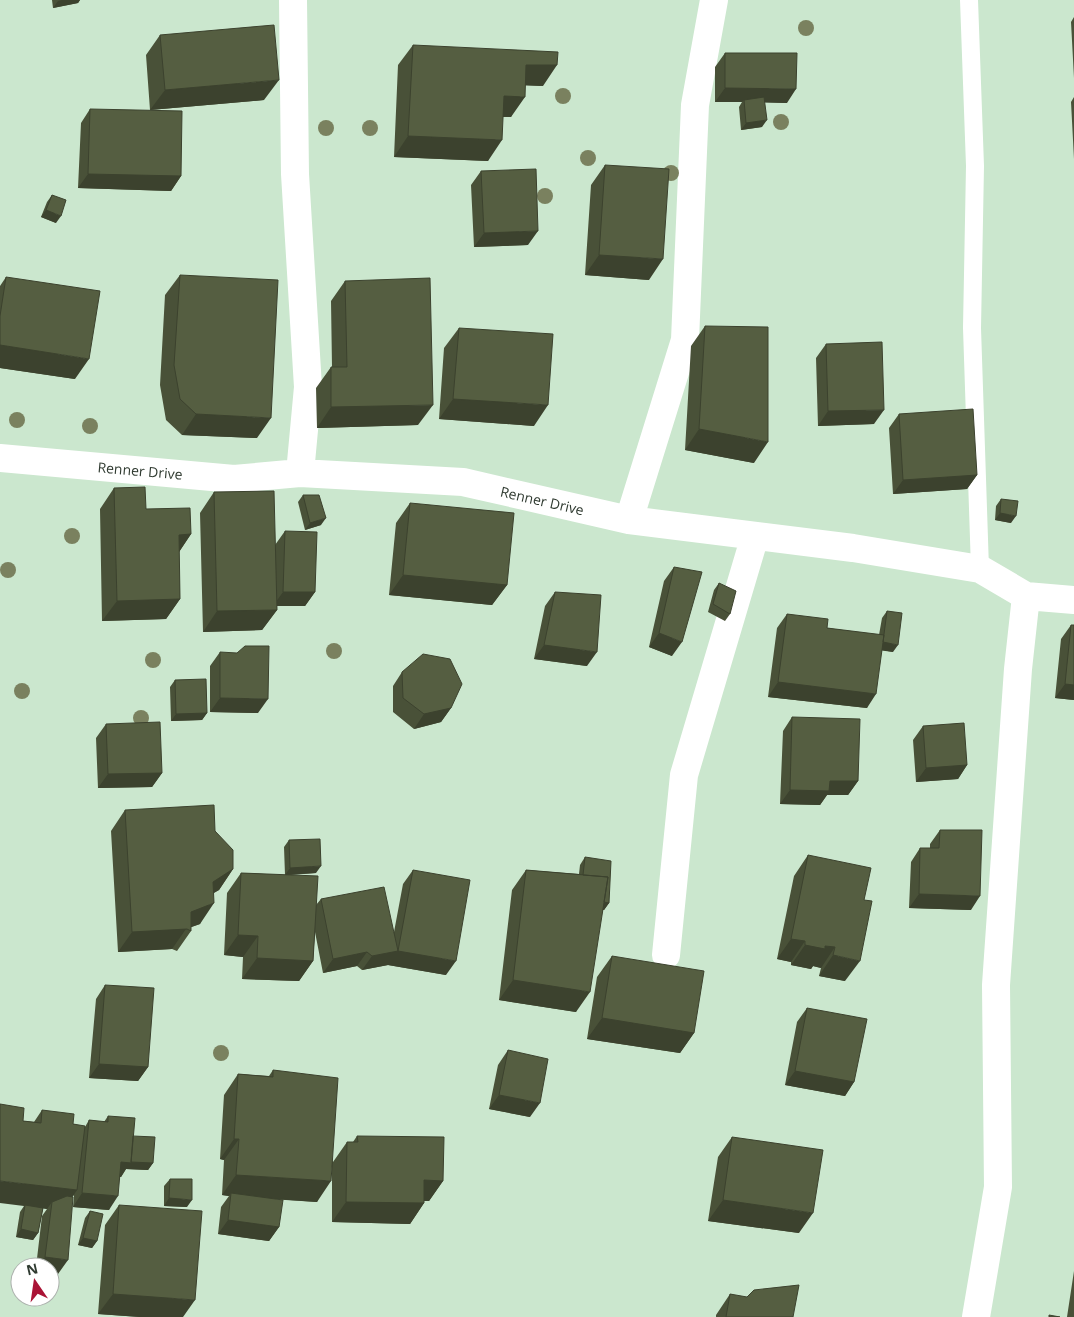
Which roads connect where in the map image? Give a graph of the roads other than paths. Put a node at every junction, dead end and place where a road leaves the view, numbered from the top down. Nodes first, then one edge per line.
1 (293, 0) edge
2 (714, 0) edge
3 (969, 0) edge
4 (0, 458) edge
5 (300, 473) junction
6 (629, 520) junction
7 (754, 536) junction
8 (980, 569) junction
9 (1026, 596) junction
10 (1074, 600) edge
11 (666, 955) dead end
12 (976, 1317) edge

1 - 5 street
2 - 6 street
3 - 8 lane
4 - 5 street, Renner Drive
5 - 6 street, Renner Drive
6 - 7 street, Renner Drive
7 - 8 street, Renner Drive
7 - 11 street
8 - 9 street, Renner Drive
9 - 10 street, Renner Drive
9 - 12 street

